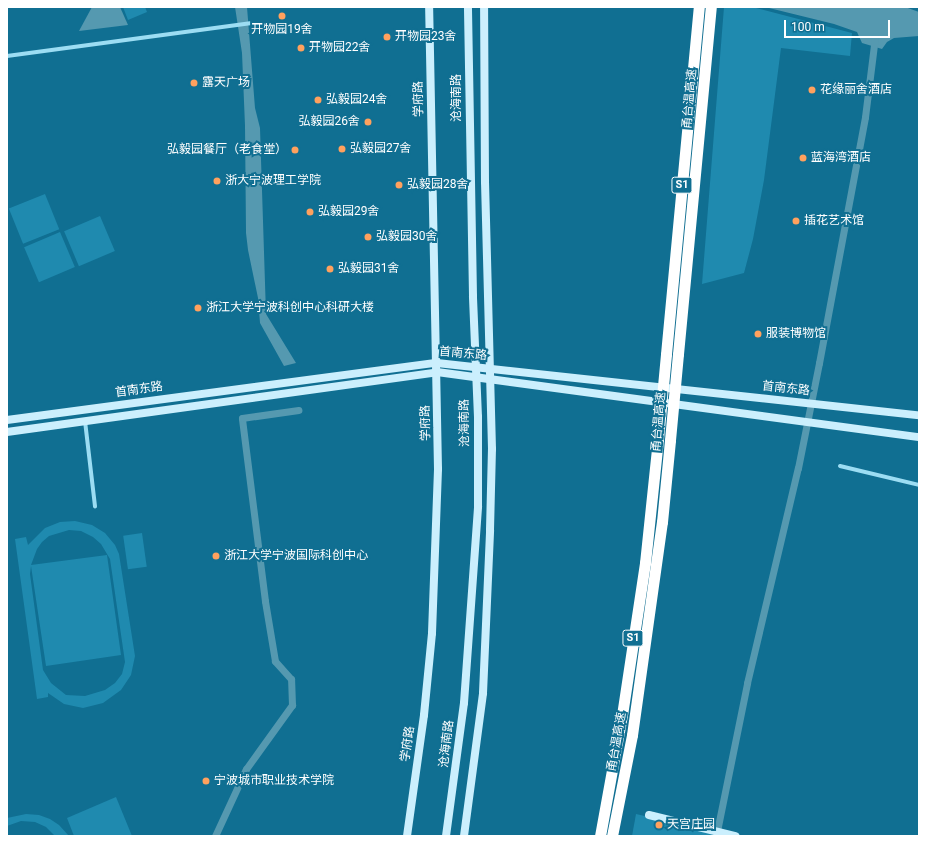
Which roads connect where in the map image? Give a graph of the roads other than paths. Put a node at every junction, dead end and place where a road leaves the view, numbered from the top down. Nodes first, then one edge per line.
1 (429, 7) edge
2 (468, 7) edge
3 (484, 7) edge
4 (711, 7) edge
5 (698, 12) edge
6 (252, 23) dead end
7 (7, 56) edge
8 (437, 363) junction
9 (476, 367) junction
10 (490, 369) junction
11 (437, 372) junction
12 (476, 377) junction
13 (490, 379) junction
14 (663, 388) junction
15 (675, 389) junction
16 (919, 415) edge
17 (7, 420) edge
18 (85, 421) junction
19 (7, 432) edge
20 (919, 437) edge
21 (840, 466) dead end
22 (919, 485) edge
23 (95, 506) dead end
24 (649, 816) dead end
25 (407, 836) edge
26 (446, 836) edge
27 (464, 836) edge
28 (600, 836) edge
29 (612, 836) edge
30 (735, 836) edge

1 - 8 main road, 学府路
2 - 9 main road, 沧海南路
3 - 10 main road
4 - 15 highway, 甬台温高速 / S1, bridge
5 - 14 highway, 甬台温高速 / S1, bridge
6 - 7 street
8 - 9 main road, 首南东路
8 - 11 main road, 学府路
8 - 17 main road, 首南东路
9 - 10 main road, 首南东路
9 - 12 main road, 沧海南路
10 - 13 main road
10 - 14 main road, 首南东路
11 - 12 main road, 首南东路
11 - 18 main road, 首南东路
11 - 25 main road, 学府路
12 - 13 main road, 首南东路
12 - 26 main road, 沧海南路
13 - 20 main road, 首南东路
13 - 27 main road
14 - 15 main road, 首南东路
14 - 28 highway, 甬台温高速 / S1, bridge
15 - 16 main road, 首南东路
15 - 29 highway, 甬台温高速 / S1, bridge
18 - 19 main road, 首南东路
18 - 23 street
21 - 22 street
24 - 30 main road

